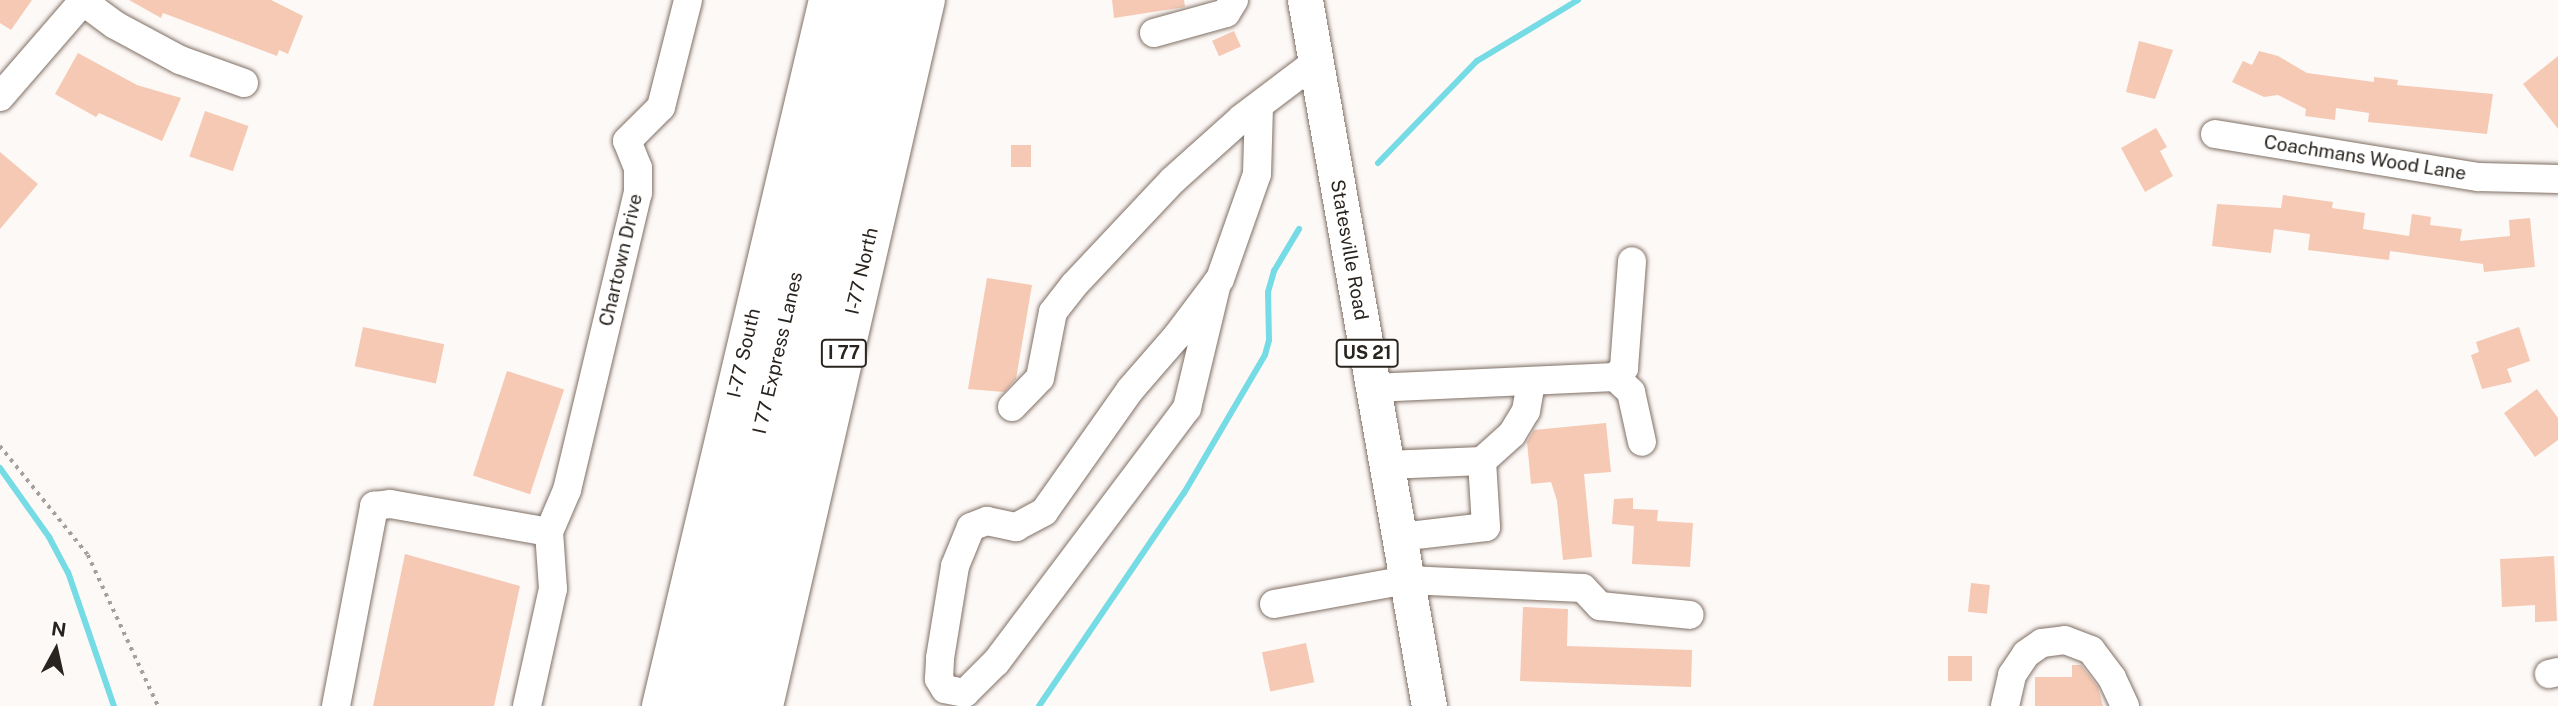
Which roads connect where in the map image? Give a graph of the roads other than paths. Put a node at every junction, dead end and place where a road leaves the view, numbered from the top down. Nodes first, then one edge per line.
1 (82, 0) edge
2 (688, 0) edge
3 (828, 0) edge
4 (861, 0) edge
5 (892, 0) edge
6 (926, 0) edge
7 (1234, 0) edge
8 (1305, 0) edge
9 (1154, 33) dead end
10 (1316, 62) junction
11 (244, 83) dead end
12 (808, 85) junction
13 (0, 97) edge
14 (1259, 106) junction
15 (2215, 134) dead end
16 (2558, 179) edge
17 (1632, 261) dead end
18 (1217, 283) junction
19 (780, 343) junction
20 (1615, 377) junction
21 (1531, 382) junction
22 (1373, 388) junction
23 (1012, 407) dead end
24 (1642, 442) dead end
25 (1482, 461) junction
26 (1387, 466) junction
27 (549, 533) junction
28 (1399, 537) junction
29 (1407, 580) junction
30 (1275, 604) dead end
31 (1690, 615) dead end
32 (335, 706) edge
33 (527, 706) edge
34 (661, 706) edge
35 (694, 706) edge
36 (730, 706) edge
37 (764, 706) edge
38 (1429, 706) edge
39 (2005, 706) edge
40 (2125, 706) edge

1 - 11 street
1 - 13 street
2 - 27 street, Chartown Drive
3 - 12 highway, I-77 South
4 - 19 highway, I 77 Express Lanes
5 - 36 highway, I 77 Express Lanes / I 77
6 - 37 highway, I-77 North / I 77
7 - 9 street
8 - 10 main road, Statesville Road / US 21
10 - 14 street
10 - 22 main road, Statesville Road / US 21
12 - 19 highway
12 - 34 highway, I-77 South
14 - 18 street
14 - 23 street
15 - 16 street, Coachmans Wood Lane
17 - 20 street
18 - 18 street
19 - 35 highway, I 77 Express Lanes
20 - 21 street
20 - 24 street
21 - 22 street
21 - 25 street
22 - 26 main road, Statesville Road / US 21
25 - 26 street
25 - 28 street
26 - 28 main road, Statesville Road / US 21
27 - 32 street
27 - 33 street
28 - 29 main road, Statesville Road / US 21
29 - 30 street
29 - 31 street
29 - 38 main road, Statesville Road / US 21
39 - 40 street

